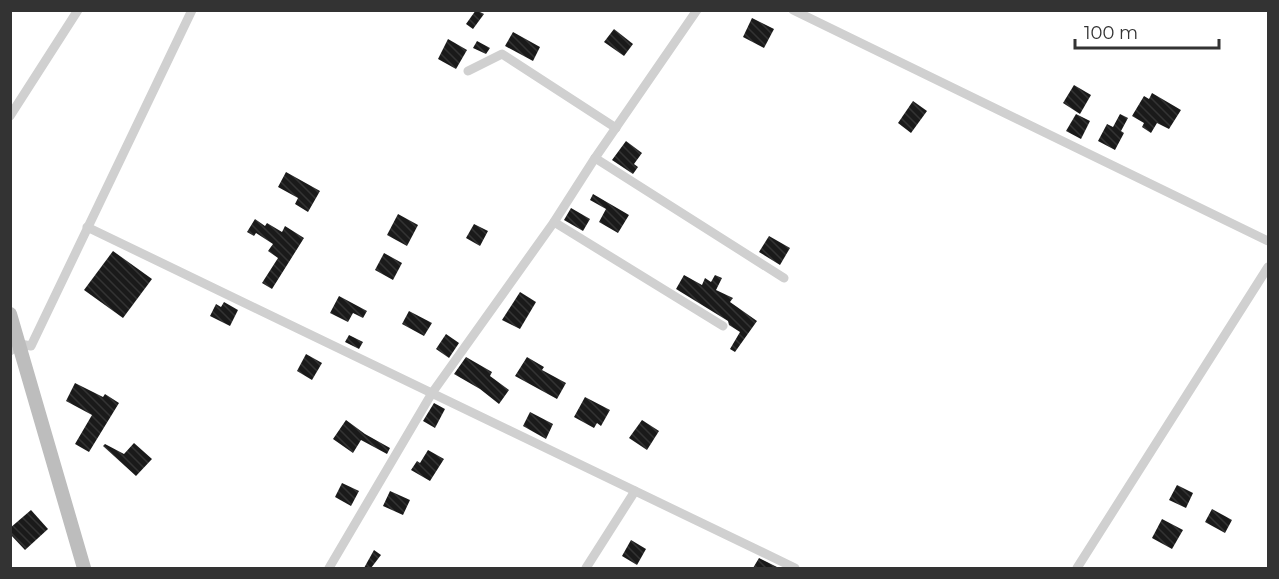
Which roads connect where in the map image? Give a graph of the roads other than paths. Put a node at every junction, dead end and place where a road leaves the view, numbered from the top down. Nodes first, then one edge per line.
1 (78, 10) edge
2 (192, 10) edge
3 (697, 10) edge
4 (793, 10) edge
5 (468, 71) dead end
6 (10, 116) edge
7 (616, 128) junction
8 (595, 158) junction
9 (555, 222) junction
10 (87, 227) junction
11 (1269, 241) edge
12 (1269, 267) edge
13 (784, 278) dead end
14 (10, 314) edge
15 (723, 326) dead end
16 (15, 348) edge
17 (432, 393) junction
18 (635, 491) junction
19 (84, 568) edge
20 (329, 568) edge
21 (586, 568) edge
22 (795, 568) edge
23 (1077, 568) edge

1 - 6 street
2 - 10 street
3 - 7 street
4 - 11 street
5 - 7 street
7 - 8 street
8 - 9 street
8 - 13 street
9 - 15 street
9 - 17 street
10 - 16 street
10 - 17 street
12 - 23 street
14 - 16 street
16 - 19 street
17 - 18 street
17 - 20 street
18 - 21 street
18 - 22 street

